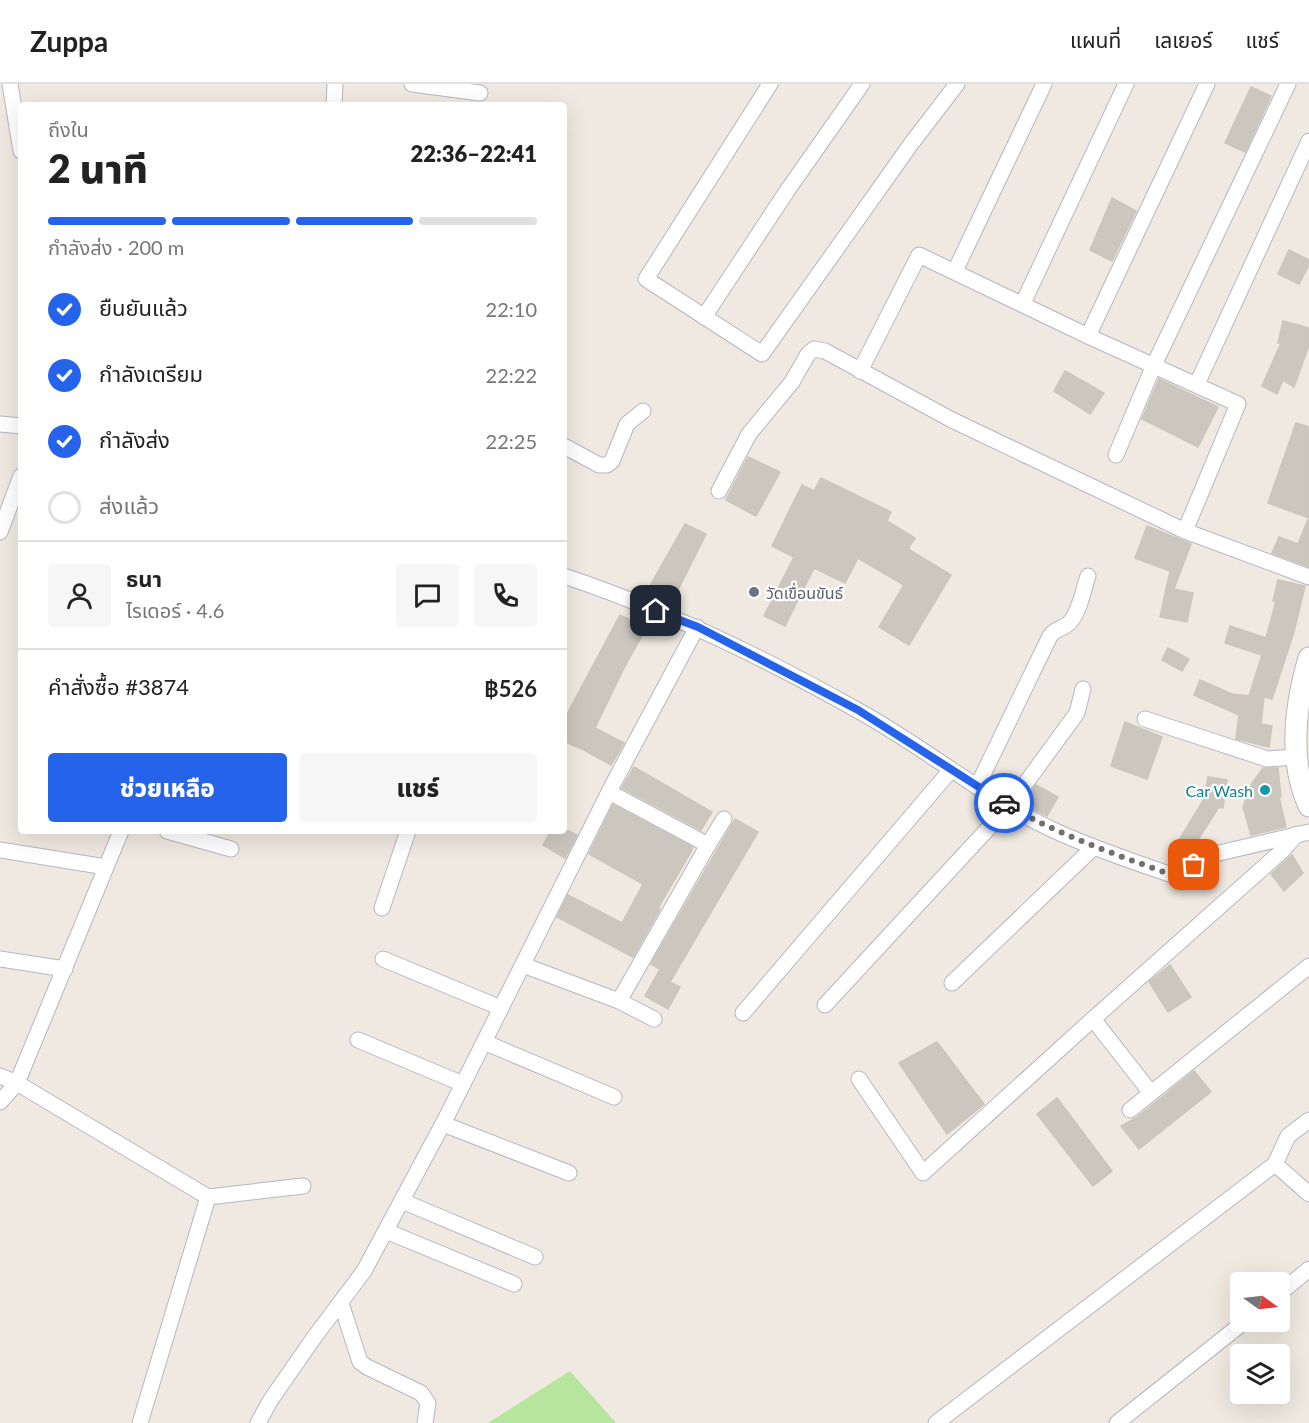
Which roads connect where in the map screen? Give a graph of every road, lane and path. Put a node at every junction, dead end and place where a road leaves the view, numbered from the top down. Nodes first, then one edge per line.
1 (9, 84) edge
2 (335, 84) edge
3 (412, 84) edge
4 (770, 84) edge
5 (861, 84) edge
6 (957, 84) edge
7 (1044, 84) edge
8 (1125, 84) edge
9 (1207, 84) edge
10 (1288, 84) edge
11 (480, 94) edge
12 (334, 102) edge
13 (18, 134) edge
14 (1309, 141) edge
15 (955, 271) junction
16 (1023, 303) junction
17 (704, 317) junction
18 (1088, 336) junction
19 (1154, 365) junction
20 (860, 371) junction
21 (1197, 384) junction
22 (643, 411) dead end
23 (0, 424) edge
24 (18, 426) edge
25 (567, 448) edge
26 (1116, 455) dead end
27 (18, 484) edge
28 (719, 491) dead end
29 (1185, 531) junction
30 (0, 532) edge
31 (1088, 576) dead end
32 (567, 577) edge
33 (1309, 577) edge
34 (698, 627) junction
35 (1309, 658) edge
36 (1083, 689) dead end
37 (1145, 718) dead end
38 (1297, 757) junction
39 (951, 770) junction
40 (977, 787) junction
41 (609, 792) junction
42 (1009, 806) junction
43 (1309, 806) edge
44 (724, 819) dead end
45 (1303, 833) edge
46 (120, 834) edge
47 (178, 834) edge
48 (407, 834) edge
49 (708, 845) junction
50 (1094, 847) junction
51 (231, 849) dead end
52 (0, 850) edge
53 (105, 867) junction
54 (382, 908) dead end
55 (0, 959) edge
56 (382, 959) dead end
57 (523, 964) junction
58 (1309, 966) edge
59 (64, 969) junction
60 (952, 983) dead end
61 (619, 1001) junction
62 (825, 1005) dead end
63 (501, 1008) junction
64 (742, 1013) dead end
65 (654, 1019) dead end
66 (1092, 1019) junction
67 (358, 1040) dead end
68 (484, 1042) junction
69 (0, 1076) edge
70 (859, 1079) dead end
71 (17, 1083) junction
72 (463, 1084) junction
73 (1151, 1093) junction
74 (614, 1097) dead end
75 (0, 1102) edge
76 (1130, 1110) dead end
77 (1309, 1120) edge
78 (443, 1124) junction
79 (1275, 1164) junction
80 (569, 1173) dead end
81 (303, 1186) dead end
82 (1309, 1194) edge
83 (208, 1197) junction
84 (402, 1201) junction
85 (386, 1231) junction
86 (535, 1257) dead end
87 (1309, 1269) edge
88 (514, 1284) dead end
89 (1290, 1285) edge
90 (341, 1303) junction
91 (1231, 1332) edge
92 (140, 1423) edge
93 (258, 1423) edge
94 (425, 1423) edge
95 (936, 1423) edge
96 (1117, 1423) edge

1 - 13 street
2 - 12 street
3 - 11 street
4 - 17 street
5 - 17 street
6 - 17 street
7 - 15 street
8 - 16 street
9 - 18 street
10 - 19 street
14 - 21 street
15 - 16 street
15 - 20 street
16 - 18 street
18 - 19 street
19 - 21 street
19 - 26 street
20 - 28 street
20 - 29 street
21 - 29 street
22 - 25 street
23 - 24 street
27 - 30 street
29 - 33 street
31 - 40 street
32 - 34 street
34 - 39 street
34 - 41 street
35 - 38 main road
36 - 42 street
37 - 38 street
38 - 43 main road
39 - 40 street
39 - 64 street
40 - 42 street
41 - 49 street
41 - 57 street
42 - 50 street
42 - 62 street
44 - 49 street
45 - 50 street
45 - 66 street
46 - 53 street
47 - 51 street
48 - 54 street
49 - 61 street
50 - 60 street
52 - 53 street
53 - 59 street
55 - 59 street
56 - 63 street
57 - 61 street
57 - 63 street
58 - 73 street
59 - 71 street
61 - 65 street
63 - 68 street
66 - 70 street
66 - 73 street
67 - 72 street
68 - 72 street
68 - 74 street
69 - 71 street
71 - 75 street
71 - 83 street
72 - 78 street
73 - 76 street
77 - 79 street
78 - 80 street
78 - 84 street
79 - 82 street
79 - 95 street
81 - 83 street
83 - 92 street
84 - 85 street
84 - 86 street
85 - 88 street
85 - 90 street
87 - 89 street
90 - 93 street
90 - 94 street
91 - 96 street

